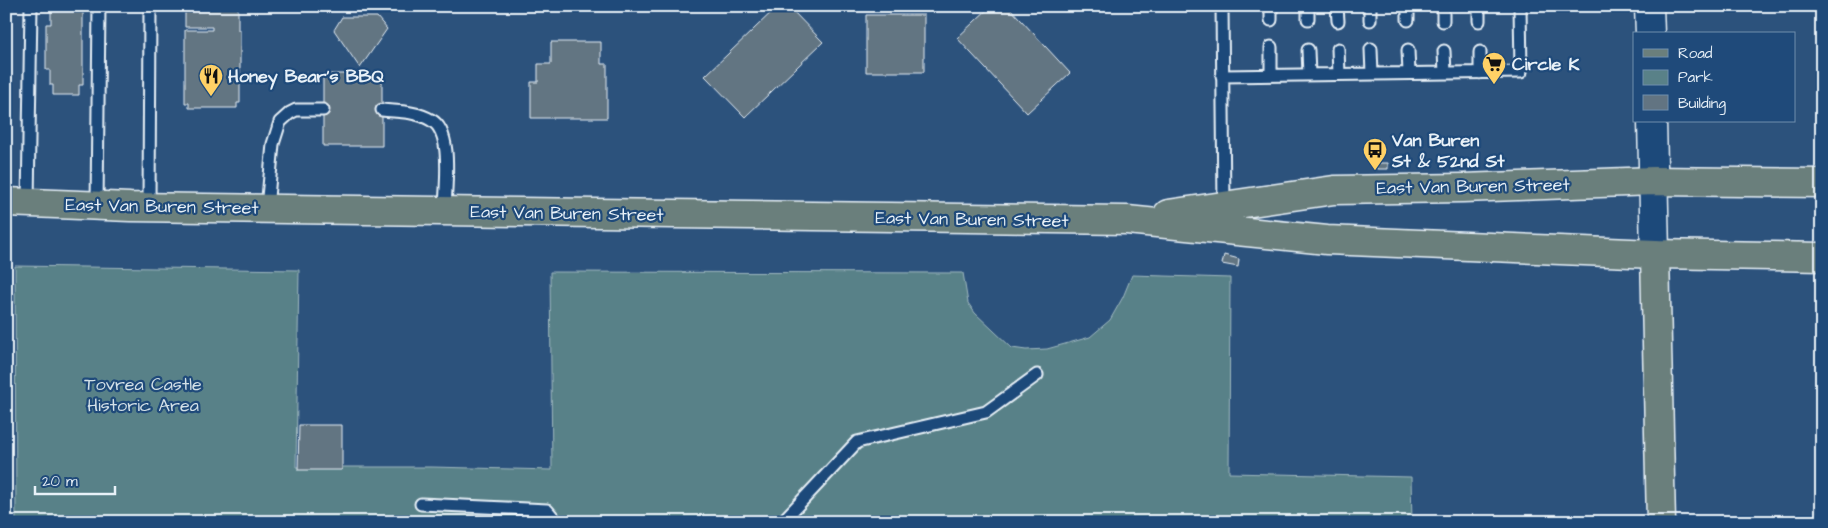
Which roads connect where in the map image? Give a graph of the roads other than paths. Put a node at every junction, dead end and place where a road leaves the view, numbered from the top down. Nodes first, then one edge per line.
1 (31, 6) edge
2 (99, 6) edge
3 (150, 6) edge
4 (1222, 6) edge
5 (1271, 6) edge
6 (1308, 6) edge
7 (1337, 6) edge
8 (1370, 6) edge
9 (1408, 6) edge
10 (1443, 6) edge
11 (1479, 6) edge
12 (1520, 6) edge
13 (1649, 6) edge
14 (1308, 19) dead end
15 (1271, 20) dead end
16 (1370, 20) dead end
17 (1408, 20) dead end
18 (1338, 21) dead end
19 (1443, 21) dead end
20 (1479, 21) dead end
21 (1650, 32) edge
22 (1271, 47) dead end
23 (1338, 49) dead end
24 (1371, 49) dead end
25 (1308, 50) dead end
26 (1408, 50) dead end
27 (1444, 52) dead end
28 (1480, 52) dead end
29 (1409, 73) junction
30 (1445, 73) junction
31 (1480, 73) junction
32 (1339, 74) junction
33 (1372, 74) junction
34 (1271, 75) junction
35 (1309, 75) junction
36 (1222, 76) junction
37 (323, 110) dead end
38 (382, 110) dead end
39 (1652, 122) edge
40 (1654, 181) junction
41 (1822, 183) edge
42 (17, 202) edge
43 (97, 206) junction
44 (1224, 206) junction
45 (149, 207) junction
46 (267, 209) junction
47 (445, 211) junction
48 (1127, 220) junction
49 (1655, 254) junction
50 (1822, 257) edge
51 (1037, 375) dead end
52 (421, 504) dead end
53 (556, 522) edge
54 (782, 522) edge
55 (1661, 522) edge

1 - 42 lane
2 - 43 lane
3 - 45 lane
4 - 36 lane
5 - 15 lane
6 - 14 lane
7 - 18 lane
8 - 16 lane
9 - 17 lane
10 - 19 lane
11 - 20 lane
12 - 31 lane
13 - 21 main road
22 - 34 lane
23 - 32 lane
24 - 33 lane
25 - 35 lane
26 - 29 lane
27 - 30 lane
28 - 31 lane
29 - 30 lane
29 - 33 lane
30 - 31 lane
32 - 33 lane
32 - 35 lane
34 - 35 lane
34 - 36 lane
36 - 44 lane
37 - 46 lane
38 - 47 lane
39 - 40 main road
40 - 41 main road, East Van Buren Street
40 - 44 main road, East Van Buren Street
40 - 49 main road
42 - 43 main road, East Van Buren Street
43 - 45 main road, East Van Buren Street
44 - 48 main road, East Van Buren Street
45 - 46 main road, East Van Buren Street
46 - 47 main road, East Van Buren Street
47 - 48 main road, East Van Buren Street
48 - 49 main road, East Van Buren Street
49 - 50 main road, East Van Buren Street
49 - 55 main road
51 - 54 lane
52 - 53 lane

